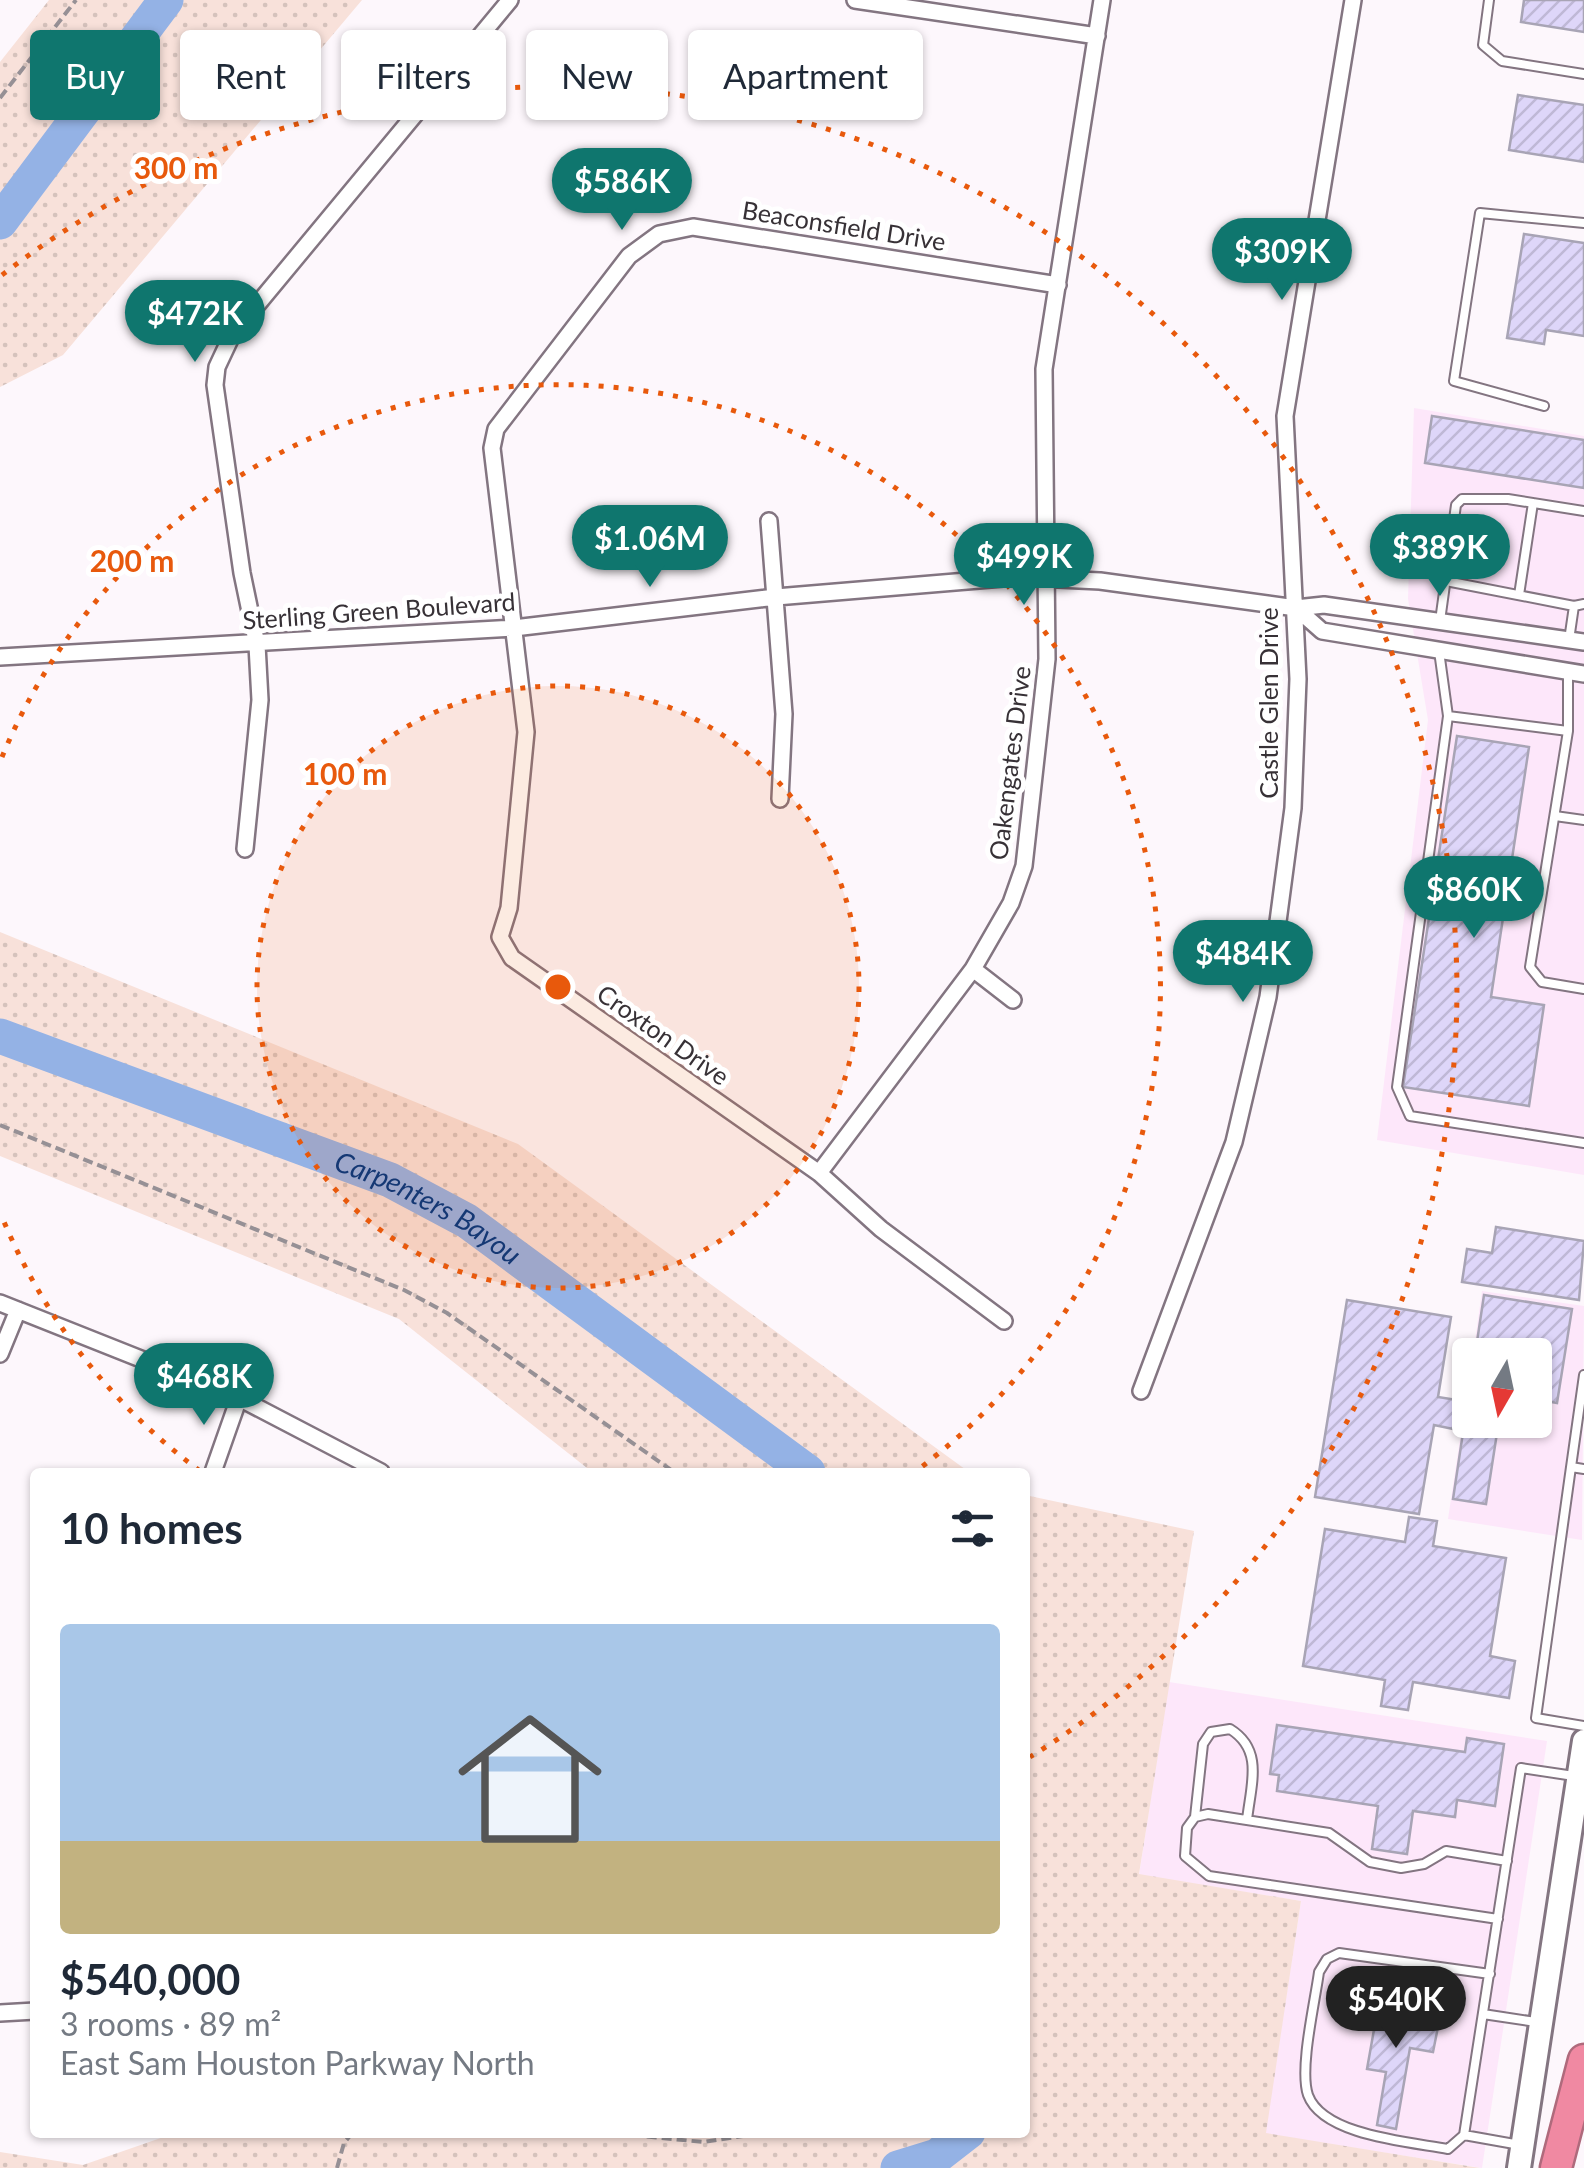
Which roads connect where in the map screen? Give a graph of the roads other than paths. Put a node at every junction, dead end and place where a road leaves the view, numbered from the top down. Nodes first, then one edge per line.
1 (510, 0) edge
2 (855, 0) edge
3 (1102, 0) edge
4 (1353, 0) edge
5 (1490, 0) edge
6 (1096, 36) junction
7 (1584, 74) edge
8 (1584, 222) edge
9 (1058, 285) junction
10 (1544, 406) dead end
11 (1533, 503) junction
12 (1584, 511) edge
13 (770, 521) dead end
14 (1044, 578) junction
15 (1446, 581) junction
16 (1519, 595) junction
17 (776, 597) junction
18 (1579, 605) edge
19 (1296, 608) junction
20 (1440, 621) junction
21 (514, 628) junction
22 (1577, 641) edge
23 (257, 645) junction
24 (1439, 651) junction
25 (0, 657) edge
26 (1576, 673) edge
27 (1448, 716) junction
28 (1568, 732) junction
29 (780, 798) dead end
30 (1554, 816) junction
31 (1584, 820) edge
32 (245, 849) dead end
33 (973, 970) junction
34 (1584, 989) edge
35 (1013, 1000) dead end
36 (1584, 1143) edge
37 (819, 1173) junction
38 (0, 1303) edge
39 (18, 1310) junction
40 (1004, 1321) dead end
41 (0, 1354) edge
42 (1584, 1375) edge
43 (1141, 1391) dead end
44 (239, 1398) junction
45 (1572, 1467) junction
46 (214, 1468) edge
47 (374, 1468) edge
48 (1584, 1469) edge
49 (1584, 1726) edge
50 (1584, 1742) edge
51 (1578, 1777) junction
52 (1195, 1817) junction
53 (1247, 1820) junction
54 (1507, 1861) junction
55 (1498, 1919) junction
56 (1490, 1974) junction
57 (30, 2010) edge
58 (0, 2013) edge
59 (1483, 2014) junction
60 (1541, 2023) junction
61 (1584, 2060) edge
62 (1464, 2135) junction
63 (1520, 2157) edge
64 (1556, 2168) edge

1 - 23 street
2 - 6 street
3 - 6 street, Oakengates Drive
4 - 19 street, Castle Glen Drive
5 - 7 lane
6 - 9 street, Oakengates Drive
8 - 10 lane
9 - 14 street, Oakengates Drive
9 - 21 street, Beaconsfield Drive
11 - 12 lane
11 - 15 lane
11 - 16 lane
13 - 17 street
14 - 17 street, Sterling Green Boulevard
14 - 19 street, Sterling Green Boulevard
14 - 33 street, Oakengates Drive
15 - 16 lane
15 - 20 lane
16 - 18 lane
17 - 21 street, Sterling Green Boulevard
17 - 29 street
18 - 22 lane
19 - 20 street, Sterling Green Boulevard
19 - 24 street, Sterling Green Boulevard
19 - 43 street, Castle Glen Drive
20 - 22 street, Sterling Green Boulevard
20 - 24 street
21 - 23 street, Sterling Green Boulevard
21 - 37 street, Croxton Drive
23 - 25 street, Sterling Green Boulevard
23 - 32 street
24 - 26 street, Sterling Green Boulevard
24 - 27 lane
26 - 28 lane
27 - 28 lane
27 - 36 lane
28 - 30 lane
30 - 31 lane
30 - 34 lane
33 - 35 street
33 - 37 street, Oakengates Drive
37 - 40 street, Croxton Drive
38 - 39 street
39 - 41 street
39 - 44 street
42 - 45 lane
44 - 46 street
44 - 47 street
45 - 48 lane
45 - 49 lane
50 - 51 main road
51 - 54 lane
51 - 60 main road
52 - 53 lane
52 - 53 lane
52 - 55 lane
53 - 54 lane
54 - 55 lane
55 - 56 lane
56 - 59 lane
56 - 62 lane
57 - 58 street
59 - 60 lane
59 - 62 lane
60 - 63 main road
61 - 64 highway
62 - 63 lane

